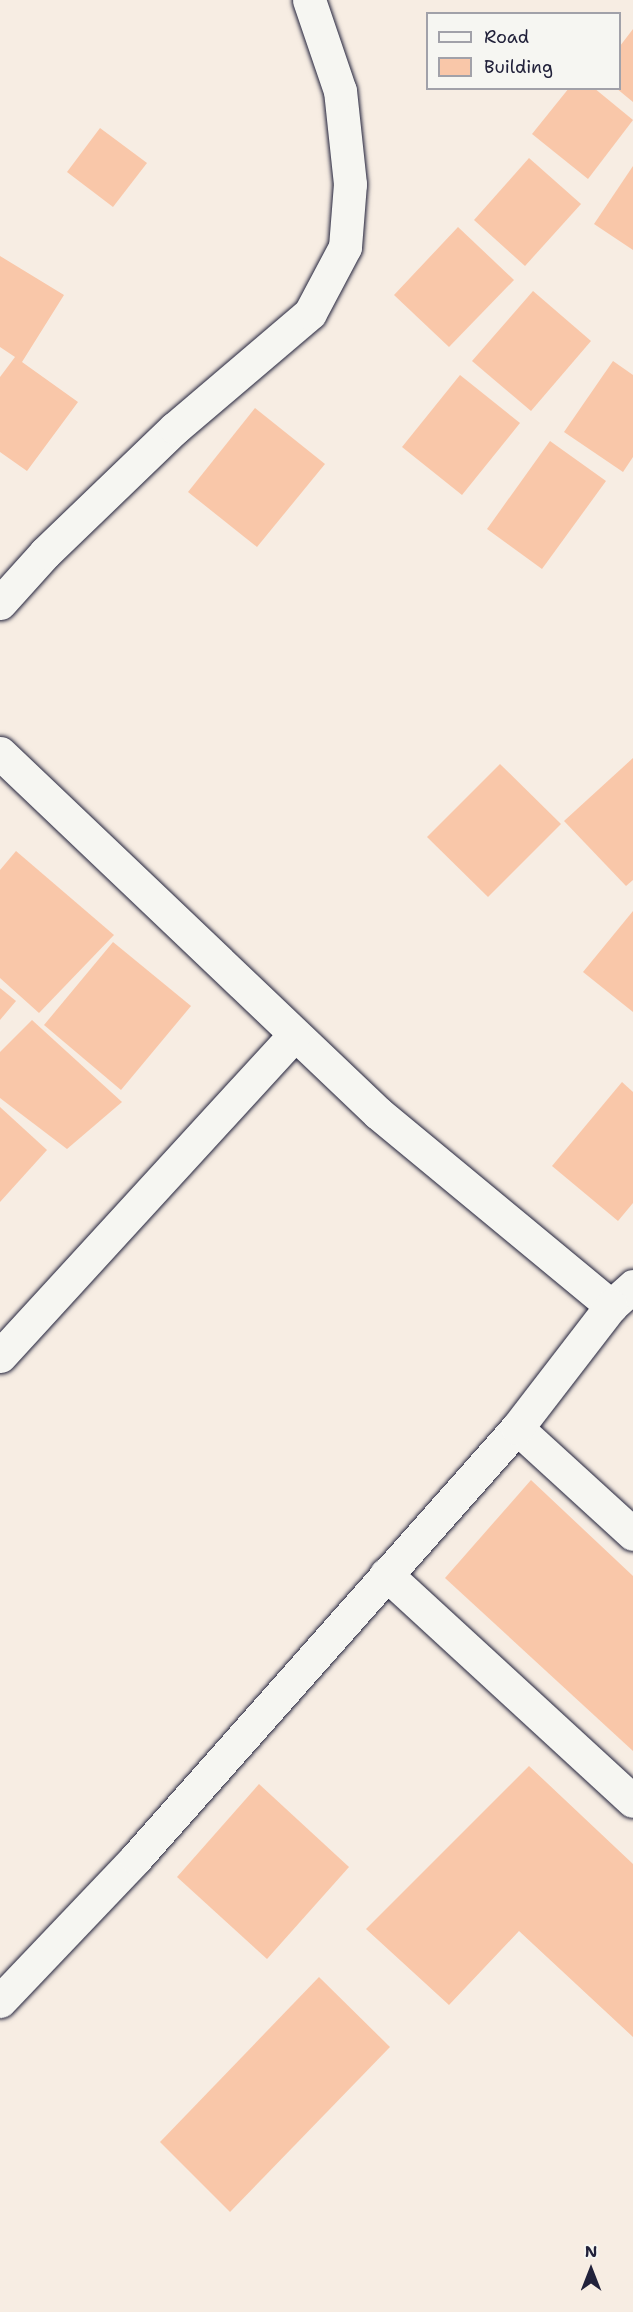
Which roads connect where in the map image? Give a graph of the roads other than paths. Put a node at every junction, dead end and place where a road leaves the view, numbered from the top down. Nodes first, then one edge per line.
1 (309, 0) edge
2 (0, 603) edge
3 (0, 753) edge
4 (294, 1035) junction
5 (622, 1296) edge
6 (0, 1356) edge
7 (517, 1428) junction
8 (633, 1534) edge
9 (386, 1574) junction
10 (633, 1802) edge
11 (0, 2001) edge

1 - 2 street
3 - 4 street
4 - 5 street
4 - 6 street
5 - 7 street
7 - 8 street
7 - 9 street
9 - 10 street
9 - 11 street

